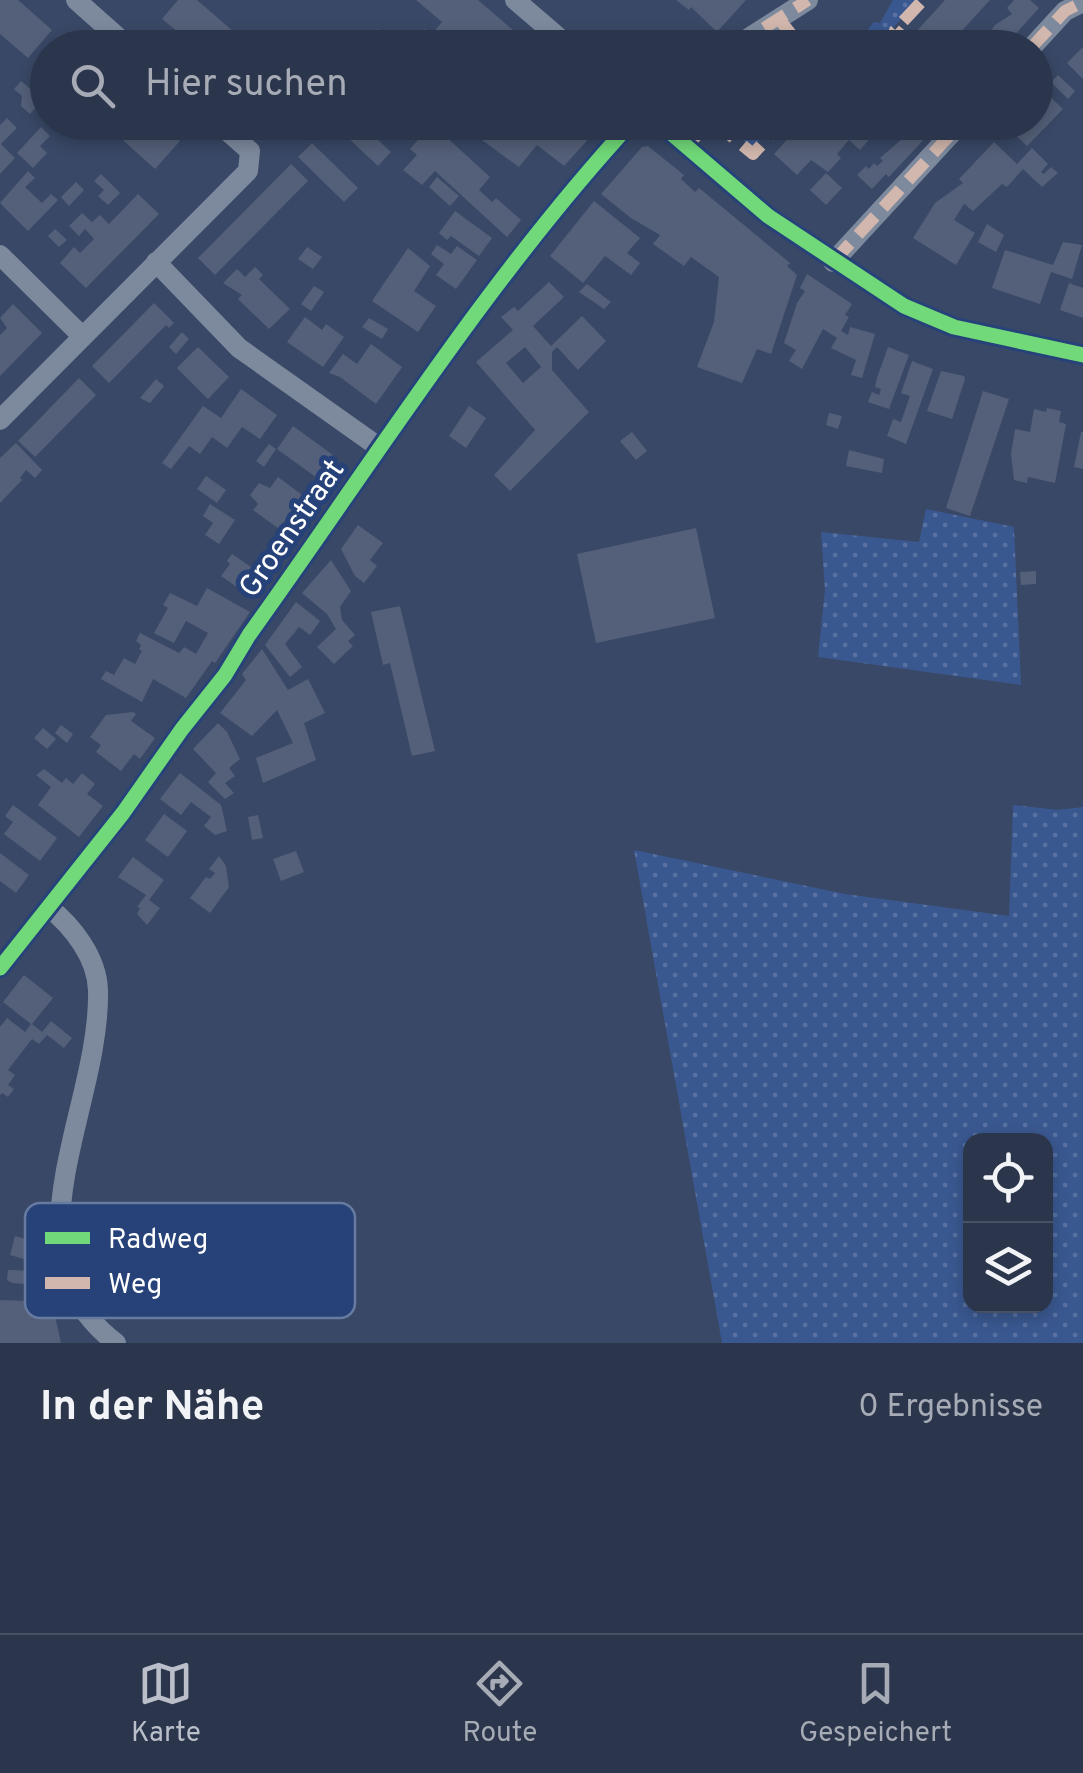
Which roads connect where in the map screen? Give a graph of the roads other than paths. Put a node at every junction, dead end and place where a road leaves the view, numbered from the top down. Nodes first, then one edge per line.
1 (76, 0) edge
2 (516, 0) edge
3 (808, 0) edge
4 (1082, 1) edge
5 (110, 30) edge
6 (550, 30) edge
7 (760, 30) edge
8 (1048, 30) edge
9 (237, 140) edge
10 (616, 140) edge
11 (679, 140) edge
12 (945, 140) edge
13 (0, 255) edge
14 (156, 262) junction
15 (833, 262) junction
16 (82, 336) junction
17 (1083, 355) edge
18 (0, 420) edge
19 (380, 448) junction
20 (48, 907) junction
21 (0, 968) edge
22 (51, 1203) edge
23 (84, 1318) edge
24 (116, 1343) edge

1 - 5 street
2 - 6 street
3 - 7 street
4 - 8 street
9 - 14 street
10 - 19 street, Groenstraat
11 - 15 street
12 - 15 street
13 - 16 street
14 - 16 street
14 - 19 street
15 - 17 street
16 - 18 street
19 - 20 street, Groenstraat
20 - 21 street, Groenstraat
20 - 22 street
23 - 24 street

